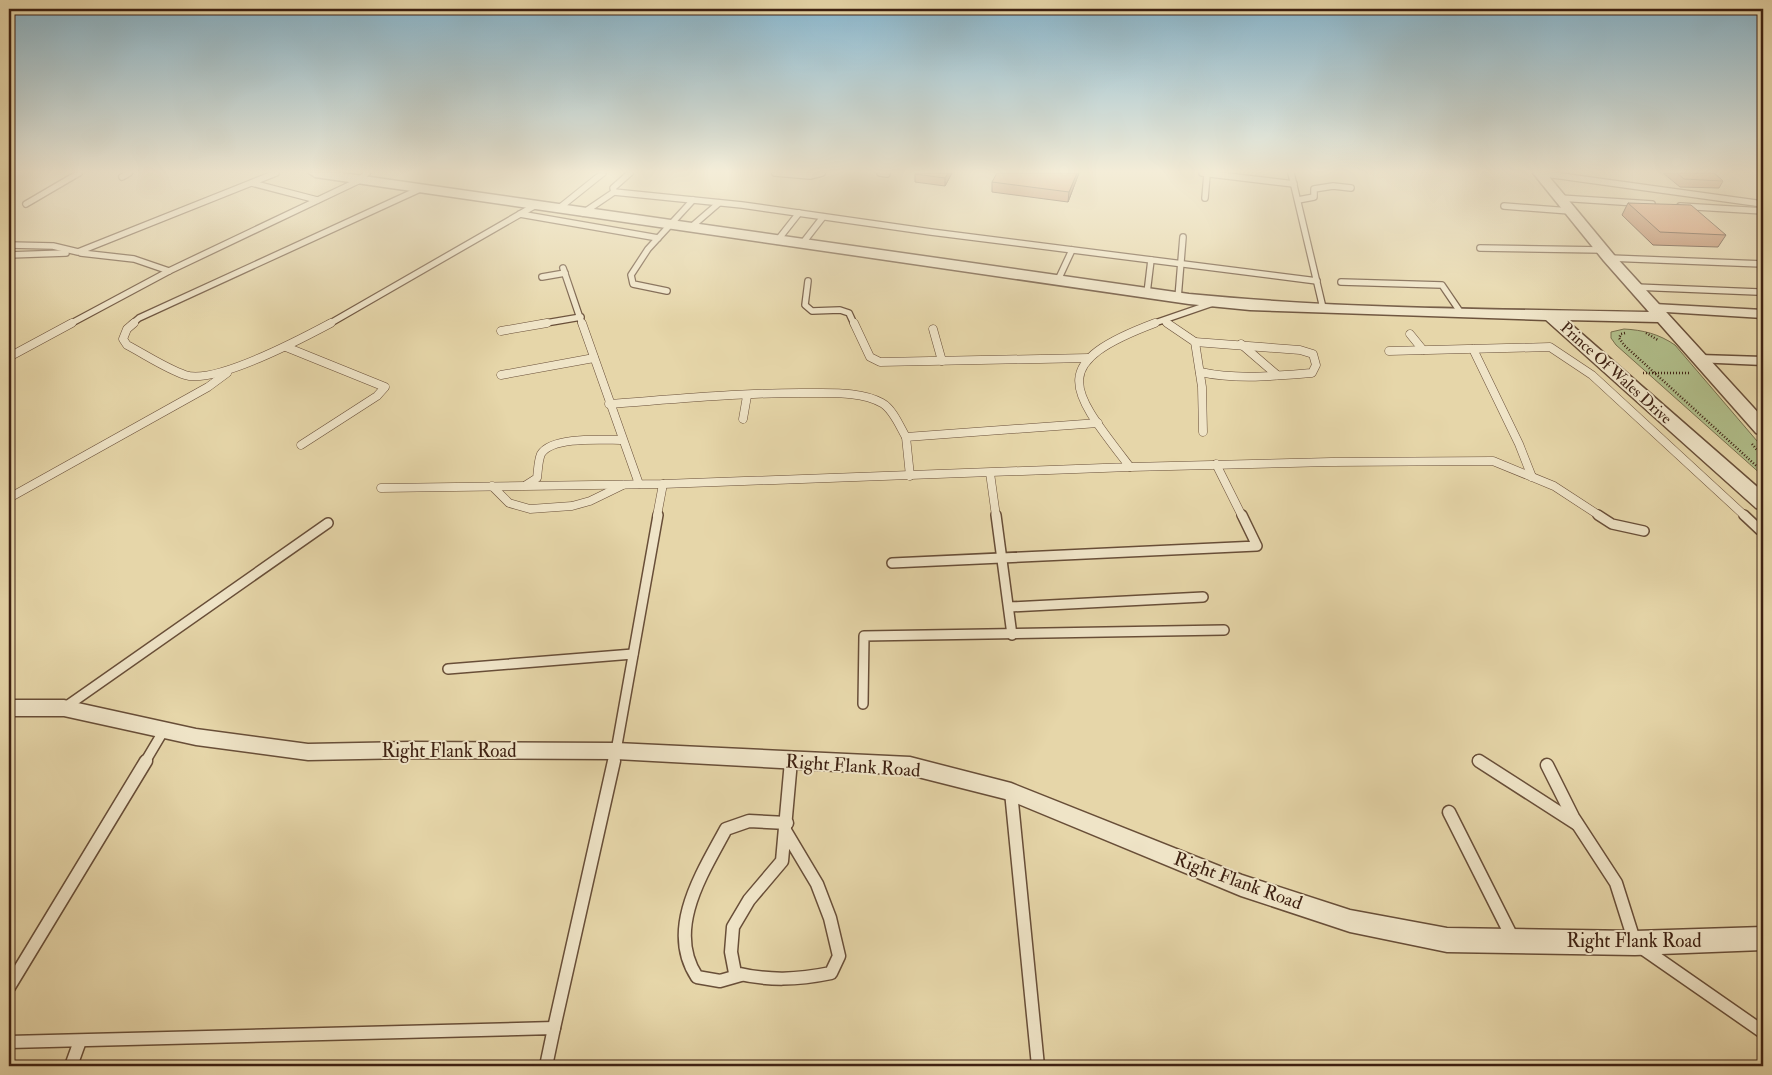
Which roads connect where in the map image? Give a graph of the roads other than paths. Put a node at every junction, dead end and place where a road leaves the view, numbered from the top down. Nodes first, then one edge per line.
1 (151, 223) edge
2 (269, 223) edge
3 (346, 223) edge
4 (504, 223) edge
5 (573, 223) edge
6 (655, 223) edge
7 (696, 223) edge
8 (791, 223) edge
9 (818, 223) edge
10 (870, 223) edge
11 (1303, 223) edge
12 (1580, 223) edge
13 (668, 225) junction
14 (690, 228) junction
15 (1183, 237) dead end
16 (658, 238) junction
17 (777, 241) junction
18 (802, 244) junction
19 (9, 245) edge
20 (1480, 248) dead end
21 (1072, 250) junction
22 (78, 252) junction
23 (1606, 254) junction
24 (9, 256) edge
25 (1151, 260) junction
26 (1182, 264) junction
27 (1763, 264) edge
28 (169, 271) junction
29 (564, 271) joint
30 (542, 276) dead end
31 (1058, 280) junction
32 (808, 281) dead end
33 (1317, 281) junction
34 (1341, 282) dead end
35 (1635, 287) junction
36 (667, 291) dead end
37 (1758, 292) dead end
38 (1147, 293) junction
39 (1178, 298) junction
40 (1217, 302) junction
41 (1323, 308) junction
42 (1461, 313) junction
43 (1658, 313) junction
44 (1763, 314) edge
45 (1552, 316) junction
46 (581, 317) junction
47 (1164, 321) junction
48 (934, 329) dead end
49 (501, 331) dead end
50 (1410, 334) dead end
51 (1195, 342) junction
52 (1241, 344) junction
53 (286, 347) junction
54 (1473, 349) junction
55 (1423, 350) junction
56 (1389, 351) dead end
57 (9, 356) edge
58 (594, 358) junction
59 (1089, 358) junction
60 (942, 361) junction
61 (1763, 361) edge
62 (1698, 364) junction
63 (234, 368) junction
64 (1763, 370) edge
65 (1200, 372) junction
66 (501, 375) dead end
67 (1277, 375) junction
68 (746, 396) junction
69 (609, 404) junction
70 (743, 419) dead end
71 (1098, 423) junction
72 (1763, 427) edge
73 (1203, 432) dead end
74 (906, 436) junction
75 (622, 440) junction
76 (302, 445) dead end
77 (1216, 464) junction
78 (1130, 467) junction
79 (990, 473) junction
80 (910, 476) junction
81 (1532, 477) junction
82 (625, 484) junction
83 (638, 484) junction
84 (663, 484) junction
85 (492, 486) junction
86 (525, 486) junction
87 (381, 488) dead end
88 (9, 498) edge
89 (1763, 503) edge
90 (328, 523) dead end
91 (1762, 531) edge
92 (1644, 532) dead end
93 (1003, 558) junction
94 (892, 563) dead end
95 (1203, 597) dead end
96 (1008, 607) junction
97 (1224, 630) dead end
98 (1012, 635) junction
99 (633, 654) junction
100 (448, 670) dead end
101 (863, 704) dead end
102 (9, 708) edge
103 (64, 708) junction
104 (164, 730) junction
105 (616, 752) junction
106 (791, 760) junction
107 (1478, 760) dead end
108 (1547, 765) dead end
109 (1011, 792) junction
110 (1449, 812) dead end
111 (1579, 826) junction
112 (786, 827) junction
113 (1763, 939) edge
114 (1514, 941) junction
115 (1635, 943) junction
116 (742, 974) junction
117 (9, 987) edge
118 (554, 1028) junction
119 (1763, 1032) edge
120 (80, 1041) junction
121 (9, 1042) edge
122 (71, 1066) edge
123 (546, 1066) edge
124 (1038, 1066) edge

1 - 22 lane
2 - 28 lane
3 - 63 lane
4 - 53 lane
5 - 16 lane
6 - 13 street
7 - 14 lane
8 - 17 lane
9 - 18 lane
10 - 21 lane
11 - 33 lane
12 - 23 street
13 - 14 street
13 - 16 lane
14 - 17 street
15 - 26 lane
16 - 36 lane
17 - 18 street
18 - 31 street
19 - 22 lane
20 - 23 lane
21 - 25 lane
21 - 31 lane
22 - 24 lane
22 - 28 lane
23 - 27 lane
23 - 35 street
25 - 26 lane
25 - 38 lane
26 - 33 lane
26 - 39 lane
28 - 57 lane
29 - 30 lane
29 - 46 lane
31 - 38 street
32 - 60 lane
33 - 41 lane
34 - 42 lane
35 - 37 lane
35 - 43 street
38 - 39 street
39 - 40 street
40 - 41 street
40 - 47 lane
41 - 42 street
42 - 45 street
43 - 44 street
43 - 45 street, Prince Of Wales Drive
43 - 62 street
45 - 89 street, Prince Of Wales Drive
46 - 49 lane
46 - 58 lane
47 - 51 lane
47 - 59 lane
48 - 60 lane
50 - 55 lane
51 - 52 lane
51 - 65 lane
52 - 67 lane
52 - 67 lane
53 - 63 lane
53 - 76 lane
54 - 55 lane
54 - 81 lane
54 - 91 lane
55 - 56 lane
58 - 66 lane
58 - 69 lane
59 - 60 lane
59 - 71 lane
61 - 62 street
62 - 64 street
62 - 72 street
63 - 88 lane
65 - 67 lane
65 - 73 lane
68 - 69 lane
68 - 70 lane
68 - 74 lane
69 - 75 lane
71 - 74 lane
71 - 78 lane
74 - 80 lane
75 - 83 lane
75 - 86 lane
77 - 78 lane
77 - 81 lane
77 - 93 lane
78 - 79 lane
79 - 80 lane
79 - 93 lane
80 - 84 lane
81 - 92 lane
82 - 83 lane
82 - 85 lane
82 - 86 lane
83 - 84 lane
84 - 99 lane
85 - 86 lane
85 - 87 lane
90 - 103 lane
93 - 94 lane
93 - 96 lane
95 - 96 lane
96 - 98 lane
97 - 98 lane
98 - 101 lane
99 - 100 lane
99 - 105 lane
102 - 103 street, Right Flank Road
103 - 104 street, Right Flank Road
104 - 105 street, Right Flank Road
104 - 117 lane
105 - 106 street, Right Flank Road
105 - 118 lane
106 - 109 street, Right Flank Road
106 - 112 lane
107 - 111 lane
108 - 111 lane
109 - 114 street, Right Flank Road
109 - 124 lane
110 - 114 lane
111 - 115 lane
112 - 116 lane
112 - 116 lane
112 - 116 lane
113 - 115 street, Right Flank Road
114 - 115 street, Right Flank Road
115 - 119 lane
118 - 120 lane
118 - 123 lane
120 - 121 lane
120 - 122 lane

